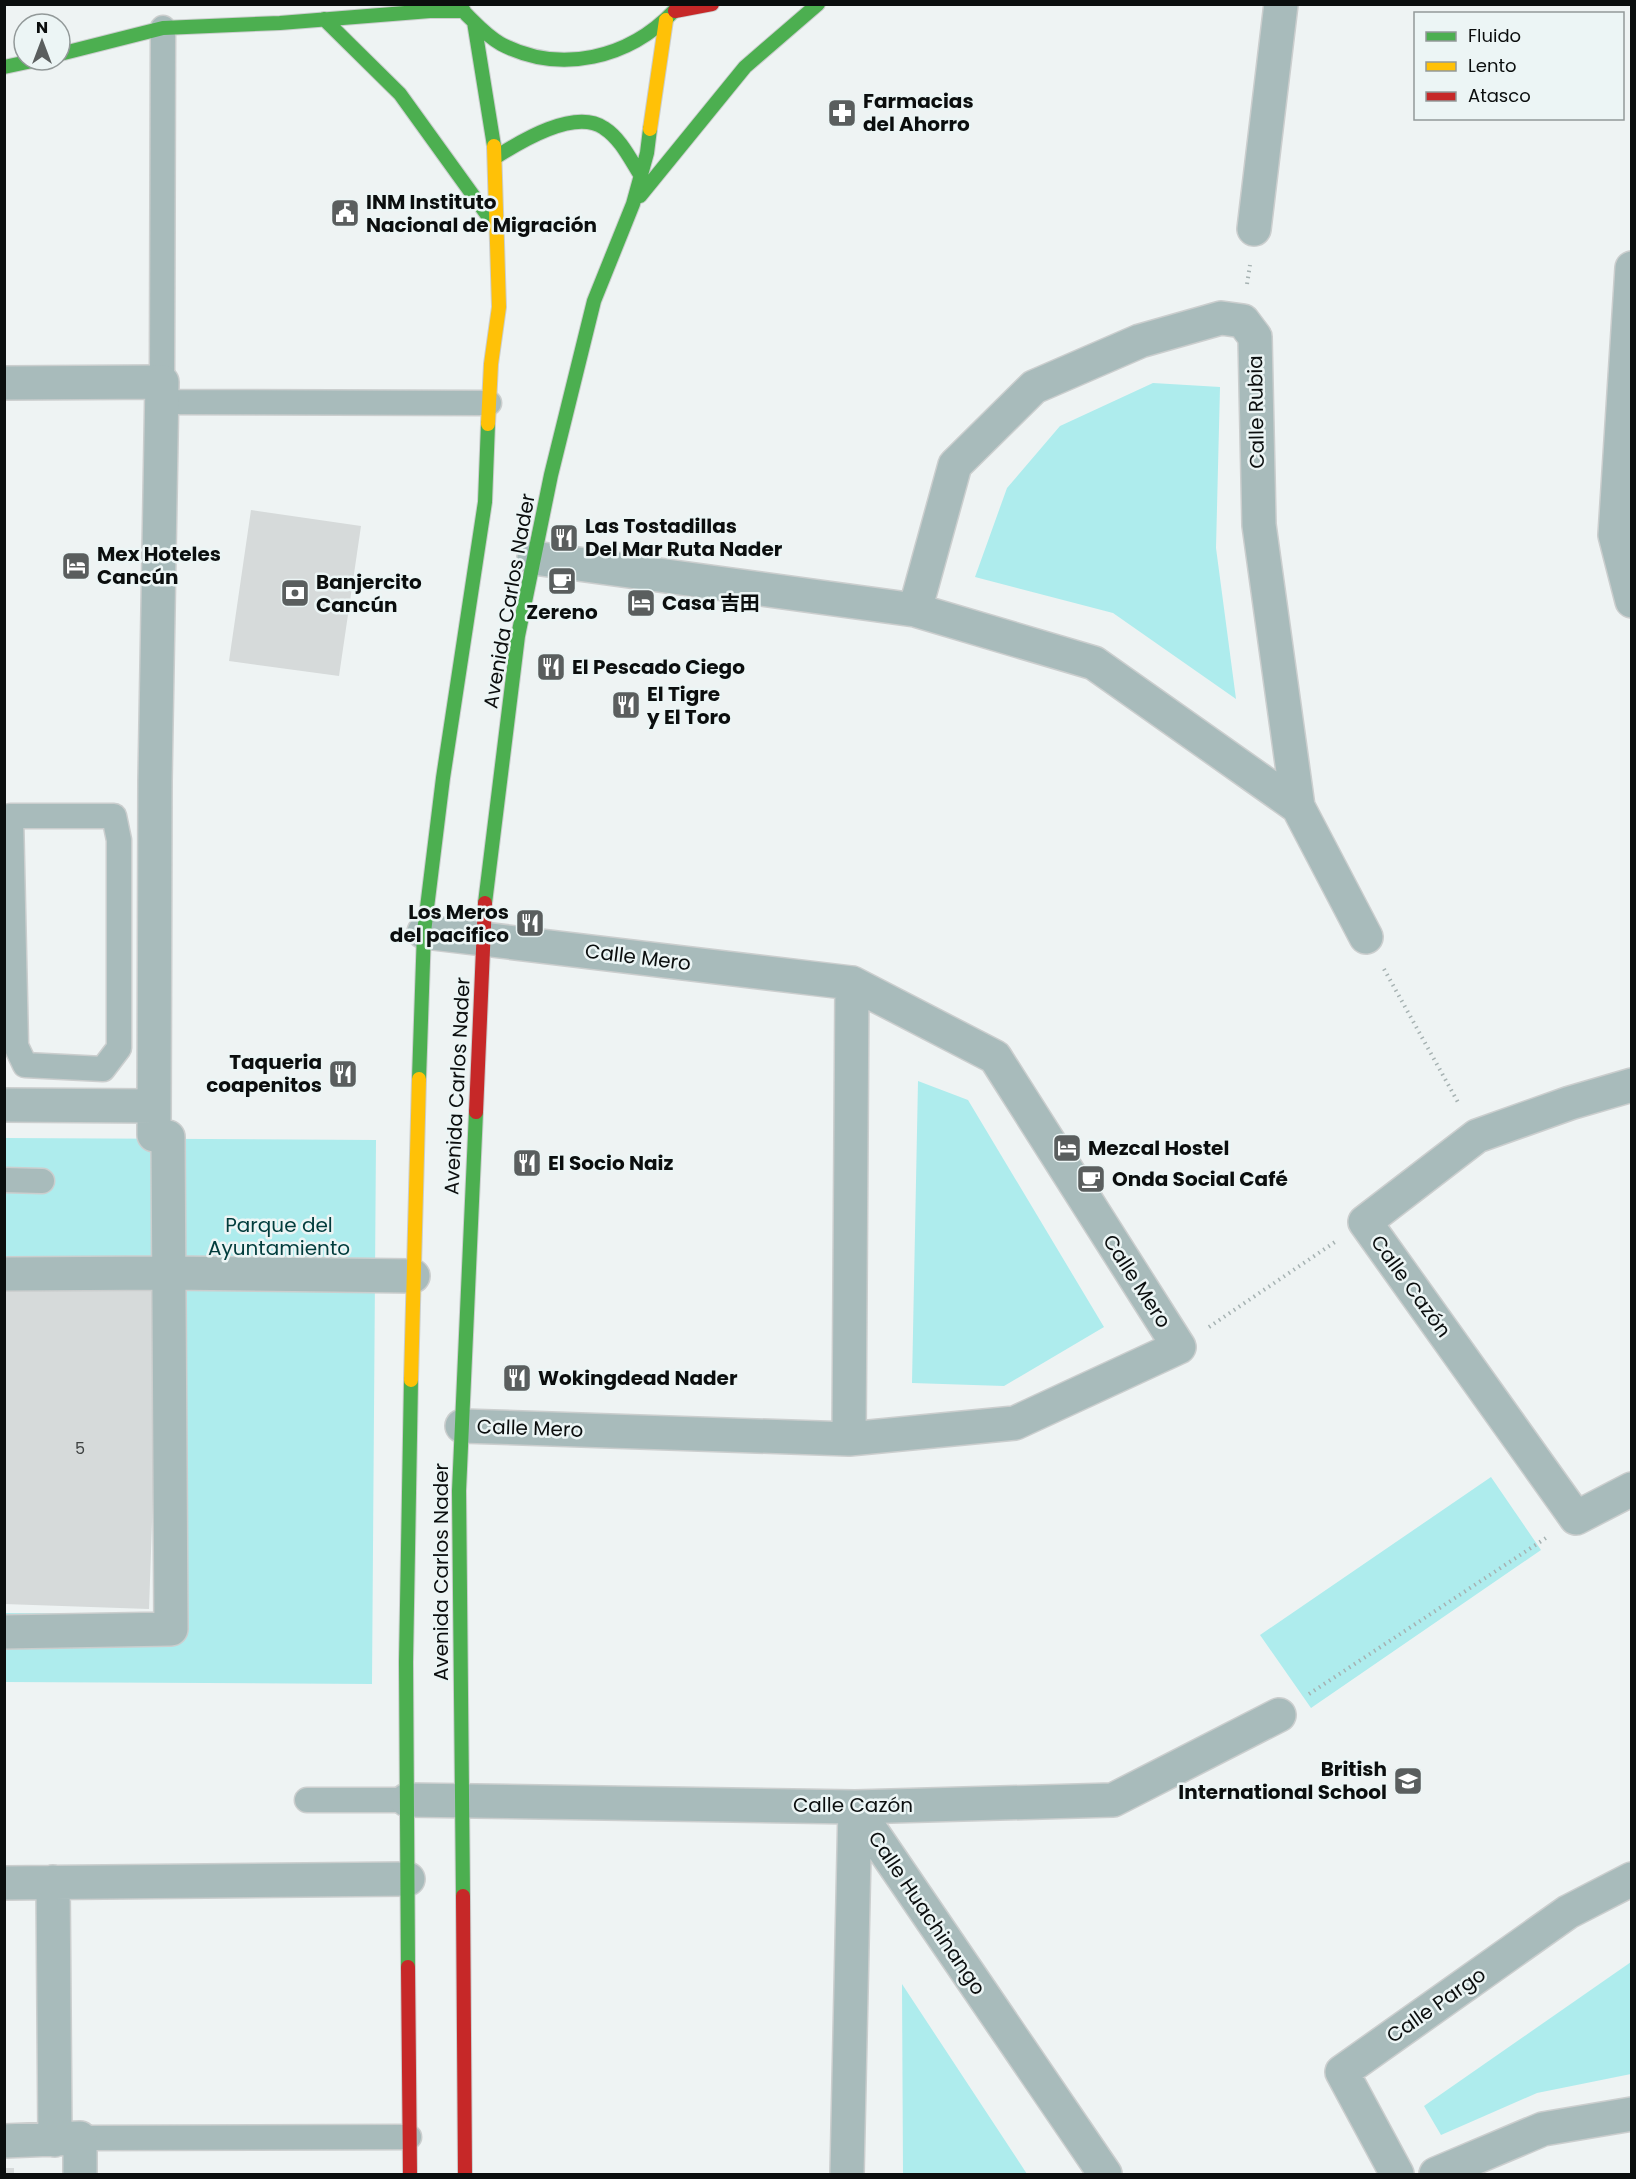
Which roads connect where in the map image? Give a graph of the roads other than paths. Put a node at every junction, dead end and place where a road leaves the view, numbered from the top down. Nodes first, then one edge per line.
1 (712, 4) edge
2 (818, 4) edge
3 (1281, 4) edge
4 (462, 8) edge
5 (673, 12) edge
6 (324, 19) junction
7 (474, 22) junction
8 (163, 28) junction
9 (72, 51) edge
10 (496, 157) junction
11 (641, 176) junction
12 (633, 204) junction
13 (1254, 229) road end
14 (498, 230) junction
15 (1632, 268) edge
16 (1630, 333) edge
17 (4, 382) edge
18 (161, 392) junction
19 (489, 403) junction
20 (534, 558) junction
21 (1632, 601) edge
22 (915, 610) junction
23 (1298, 807) junction
24 (8, 817) edge
25 (424, 932) junction
26 (1366, 937) road end
27 (483, 939) junction
28 (852, 983) junction
29 (1632, 1084) edge
30 (4, 1105) edge
31 (154, 1106) junction
32 (4, 1180) edge
33 (42, 1180) dead end
34 (169, 1273) junction
35 (4, 1274) edge
36 (413, 1276) junction
37 (462, 1426) junction
38 (849, 1439) junction
39 (1632, 1489) edge
40 (4, 1632) edge
41 (1279, 1715) road end
42 (307, 1800) dead end
43 (407, 1800) junction
44 (461, 1800) junction
45 (855, 1807) junction
46 (408, 1879) junction
47 (1632, 1879) edge
48 (52, 1882) junction
49 (4, 1884) edge
50 (1632, 2114) edge
51 (410, 2138) junction
52 (68, 2139) junction
53 (4, 2140) edge
54 (80, 2175) edge
55 (410, 2175) edge
56 (465, 2175) edge
57 (847, 2175) edge
58 (1105, 2175) edge
59 (1397, 2175) edge
60 (1436, 2175) edge

1 - 5 street
2 - 12 street
3 - 13 street
4 - 6 street
4 - 7 street
5 - 7 street
5 - 11 street, Avenida Carlos Nader
6 - 8 street
6 - 14 street
7 - 10 street, Avenida Carlos Nader
8 - 9 street
8 - 18 lane
10 - 11 street
10 - 14 street, Avenida Carlos Nader
11 - 12 street, Avenida Carlos Nader
12 - 20 street, Avenida Carlos Nader
14 - 19 street, Avenida Carlos Nader
15 - 16 street
16 - 21 street
17 - 18 street
18 - 19 lane
18 - 31 street
19 - 25 street, Avenida Carlos Nader
20 - 22 street, Calle Rubia
20 - 27 street, Avenida Carlos Nader
22 - 23 street, Calle Rubia
22 - 23 street, Calle Rubia
23 - 26 street, Calle Rubia
24 - 24 lane
25 - 27 street, Calle Mero
25 - 36 street, Avenida Carlos Nader
27 - 28 street, Calle Mero
27 - 37 street, Avenida Carlos Nader
28 - 38 street
28 - 38 street, Calle Mero
29 - 39 street, Calle Cazón
30 - 31 street
31 - 34 street
32 - 33 lane
34 - 35 street
34 - 36 street
34 - 40 street
36 - 43 street, Avenida Carlos Nader
37 - 38 street, Calle Mero
37 - 44 street, Avenida Carlos Nader
41 - 45 street, Calle Cazón
42 - 43 lane
43 - 44 street, Calle Cazón
43 - 46 street, Avenida Carlos Nader
44 - 45 street, Calle Cazón
44 - 56 street, Avenida Carlos Nader
45 - 57 street, Calle Huachinango
45 - 58 street, Calle Huachinango
46 - 48 street
46 - 51 street, Avenida Carlos Nader
47 - 59 street, Calle Pargo
48 - 49 street
48 - 52 street
50 - 60 street
51 - 52 lane
51 - 55 street, Avenida Carlos Nader
52 - 53 street
52 - 54 street

